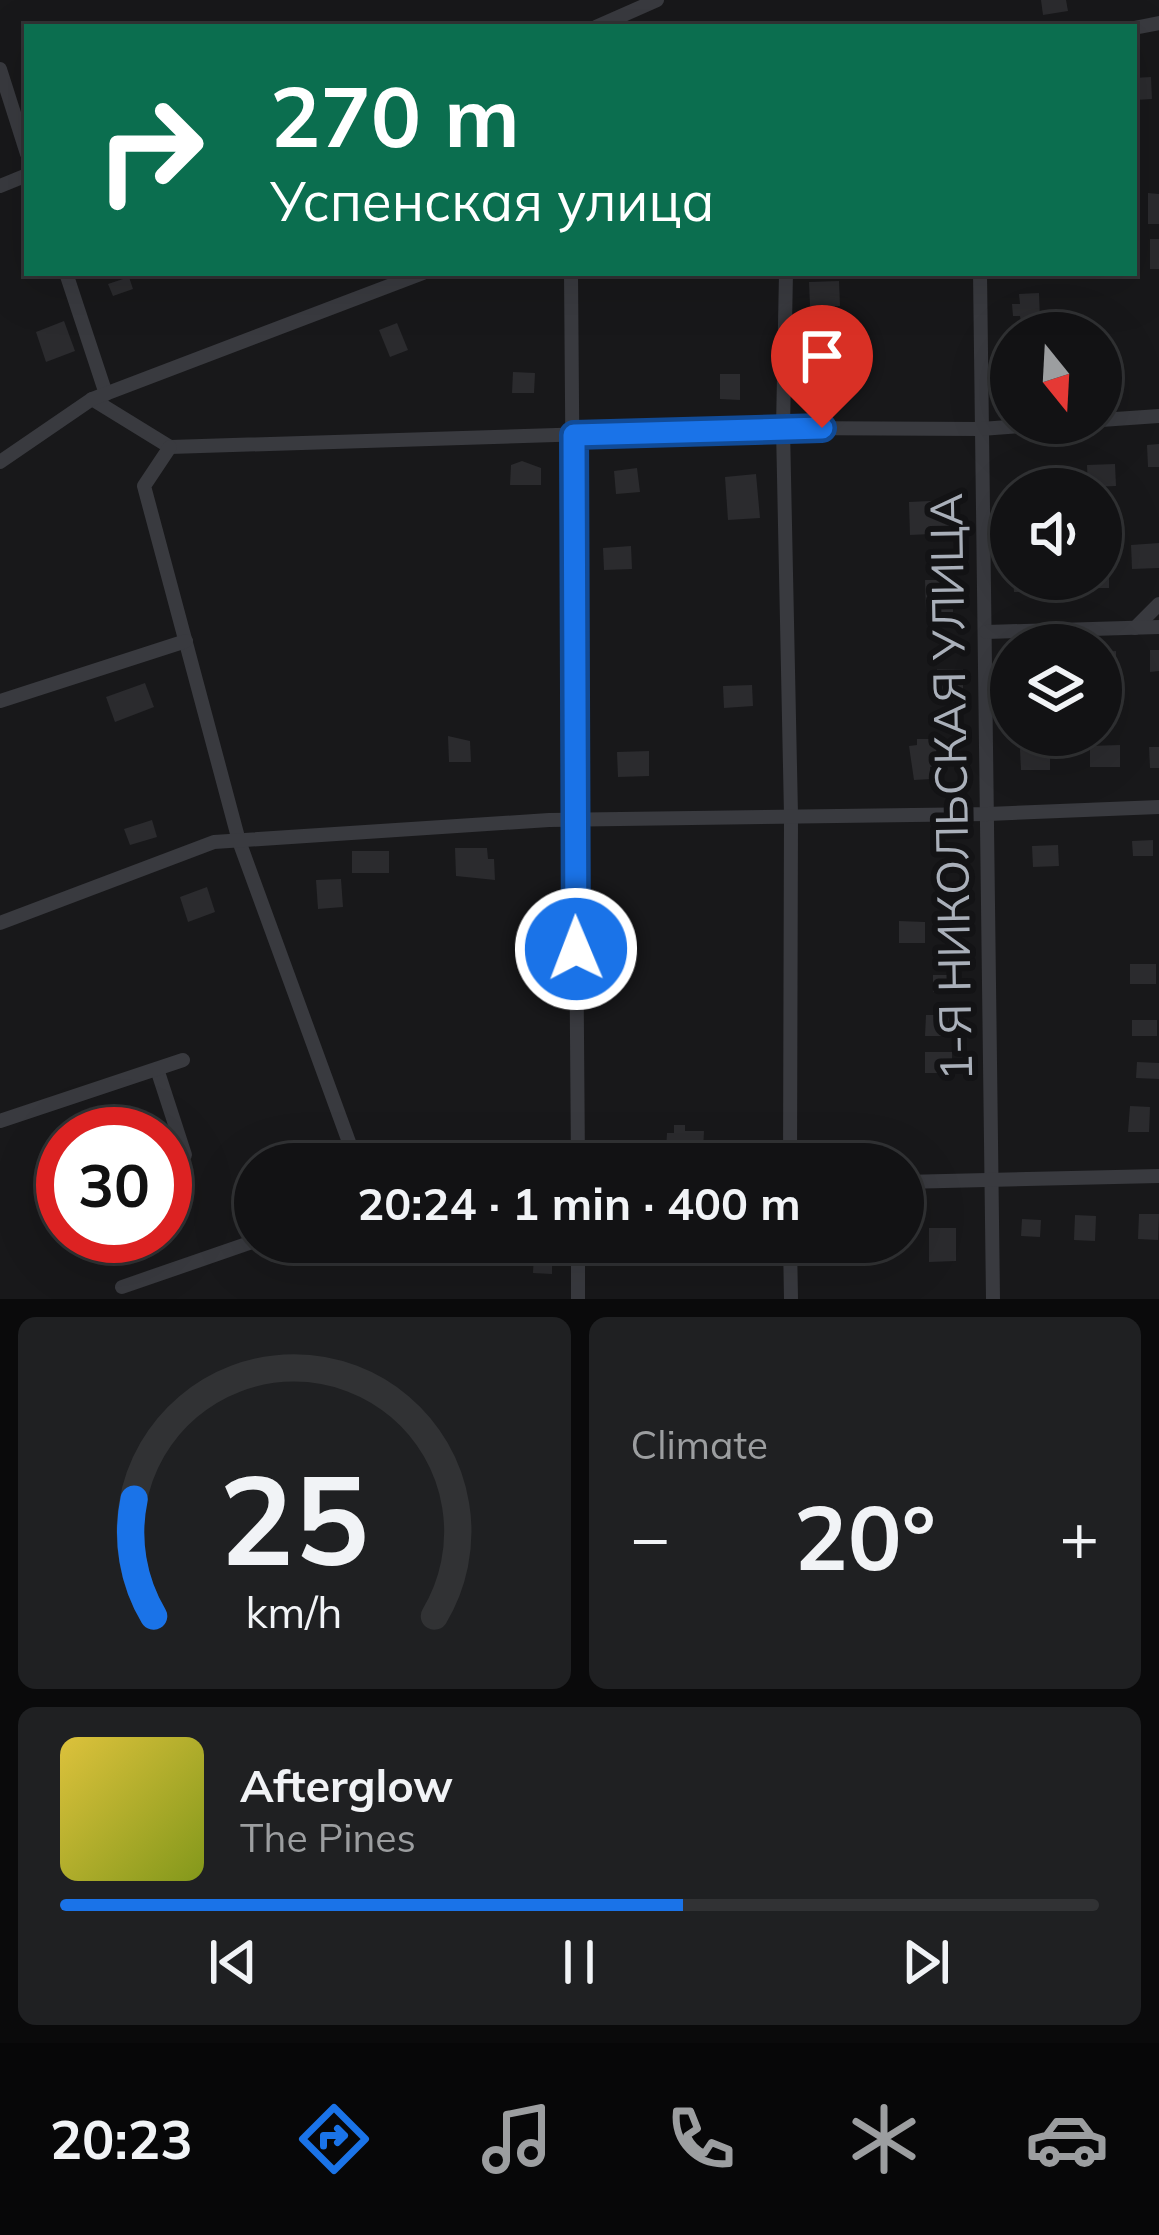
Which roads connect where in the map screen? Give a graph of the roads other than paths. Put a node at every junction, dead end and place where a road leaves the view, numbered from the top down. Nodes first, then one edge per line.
1 (648, 2) edge
2 (602, 24) edge
3 (0, 69) edge
4 (24, 145) edge
5 (67, 276) edge
6 (415, 276) edge
7 (571, 276) edge
8 (786, 276) edge
9 (980, 276) edge
10 (99, 397) junction
11 (1159, 416) edge
12 (1122, 419) edge
13 (783, 428) junction
14 (990, 428) edge
15 (981, 429) junction
16 (574, 435) junction
17 (170, 447) junction
18 (0, 462) edge
19 (1159, 604) edge
20 (1159, 627) edge
21 (1135, 628) junction
22 (986, 632) junction
23 (186, 641) junction
24 (0, 701) edge
25 (1159, 807) edge
26 (988, 814) junction
27 (790, 815) junction
28 (574, 820) junction
29 (239, 841) junction
30 (0, 923) edge
31 (183, 1060) dead end
32 (157, 1069) junction
33 (169, 1107) edge
34 (0, 1121) edge
35 (349, 1143) edge
36 (578, 1143) edge
37 (790, 1143) edge
38 (1159, 1176) edge
39 (924, 1182) edge
40 (993, 1183) junction
41 (234, 1248) edge
42 (578, 1263) edge
43 (790, 1263) edge
44 (122, 1287) dead end
45 (578, 1299) edge
46 (790, 1299) edge
47 (993, 1299) edge

1 - 2 street
3 - 4 street
5 - 10 street
6 - 10 street
7 - 16 street
8 - 13 street
9 - 15 street, 1-Я НИКОЛЬСКАЯ УЛИЦА
10 - 17 street
10 - 18 street
11 - 12 street
13 - 15 street
13 - 16 street
13 - 27 street
14 - 15 street
15 - 22 street, 1-Я НИКОЛЬСКАЯ УЛИЦА
16 - 17 street
16 - 28 street
17 - 23 street
19 - 21 street
20 - 21 street
21 - 22 street
22 - 26 street, 1-Я НИКОЛЬСКАЯ УЛИЦА
23 - 24 street
23 - 29 street
25 - 26 street
26 - 27 street
26 - 40 street, 1-Я НИКОЛЬСКАЯ УЛИЦА
27 - 28 street
27 - 37 street
28 - 29 street
28 - 36 street
29 - 30 street
29 - 35 street
31 - 32 street
32 - 33 street
32 - 34 street
38 - 40 street
39 - 40 street
40 - 47 street, 1-Я НИКОЛЬСКАЯ УЛИЦА
41 - 44 street
42 - 45 street
43 - 46 street

